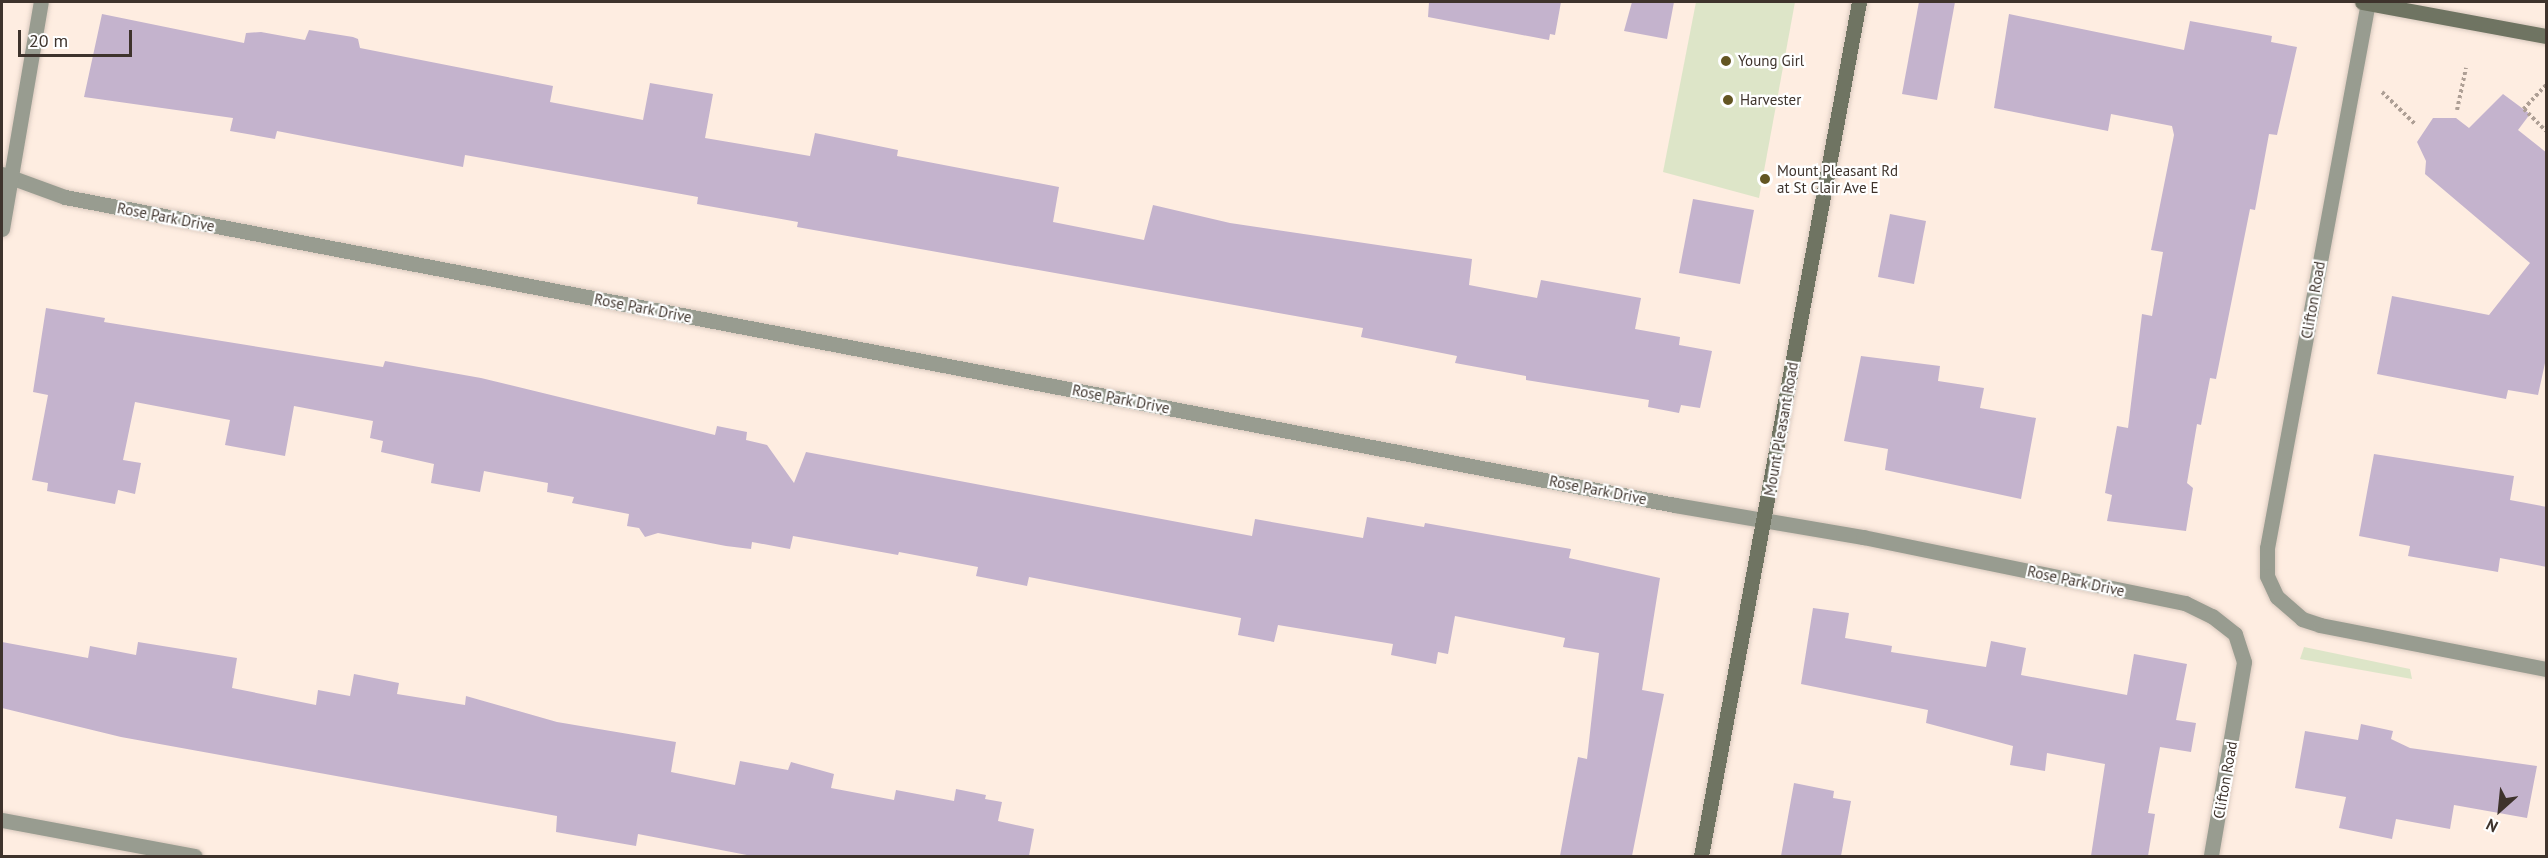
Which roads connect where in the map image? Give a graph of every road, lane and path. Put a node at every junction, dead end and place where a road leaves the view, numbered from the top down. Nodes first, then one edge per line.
1 (41, 2) edge
2 (1859, 2) edge
3 (2366, 2) edge
4 (2547, 36) edge
5 (2466, 68) dead end
6 (2546, 85) edge
7 (2382, 92) dead end
8 (2457, 110) dead end
9 (2416, 125) dead end
10 (2547, 132) edge
11 (6, 176) edge
12 (2, 229) edge
13 (1765, 519) junction
14 (2235, 634) joint
15 (2547, 669) edge
16 (2, 820) edge
17 (195, 856) edge
18 (1701, 856) edge
19 (2211, 856) edge

1 - 11 street
2 - 13 main road, Mount Pleasant Road
3 - 4 main road
3 - 15 street, Clifton Road
5 - 8 path
6 - 10 path
7 - 9 path
11 - 12 street
11 - 13 street, Rose Park Drive
13 - 14 street, Rose Park Drive
13 - 18 main road, Mount Pleasant Road
14 - 19 street, Clifton Road
16 - 17 street

